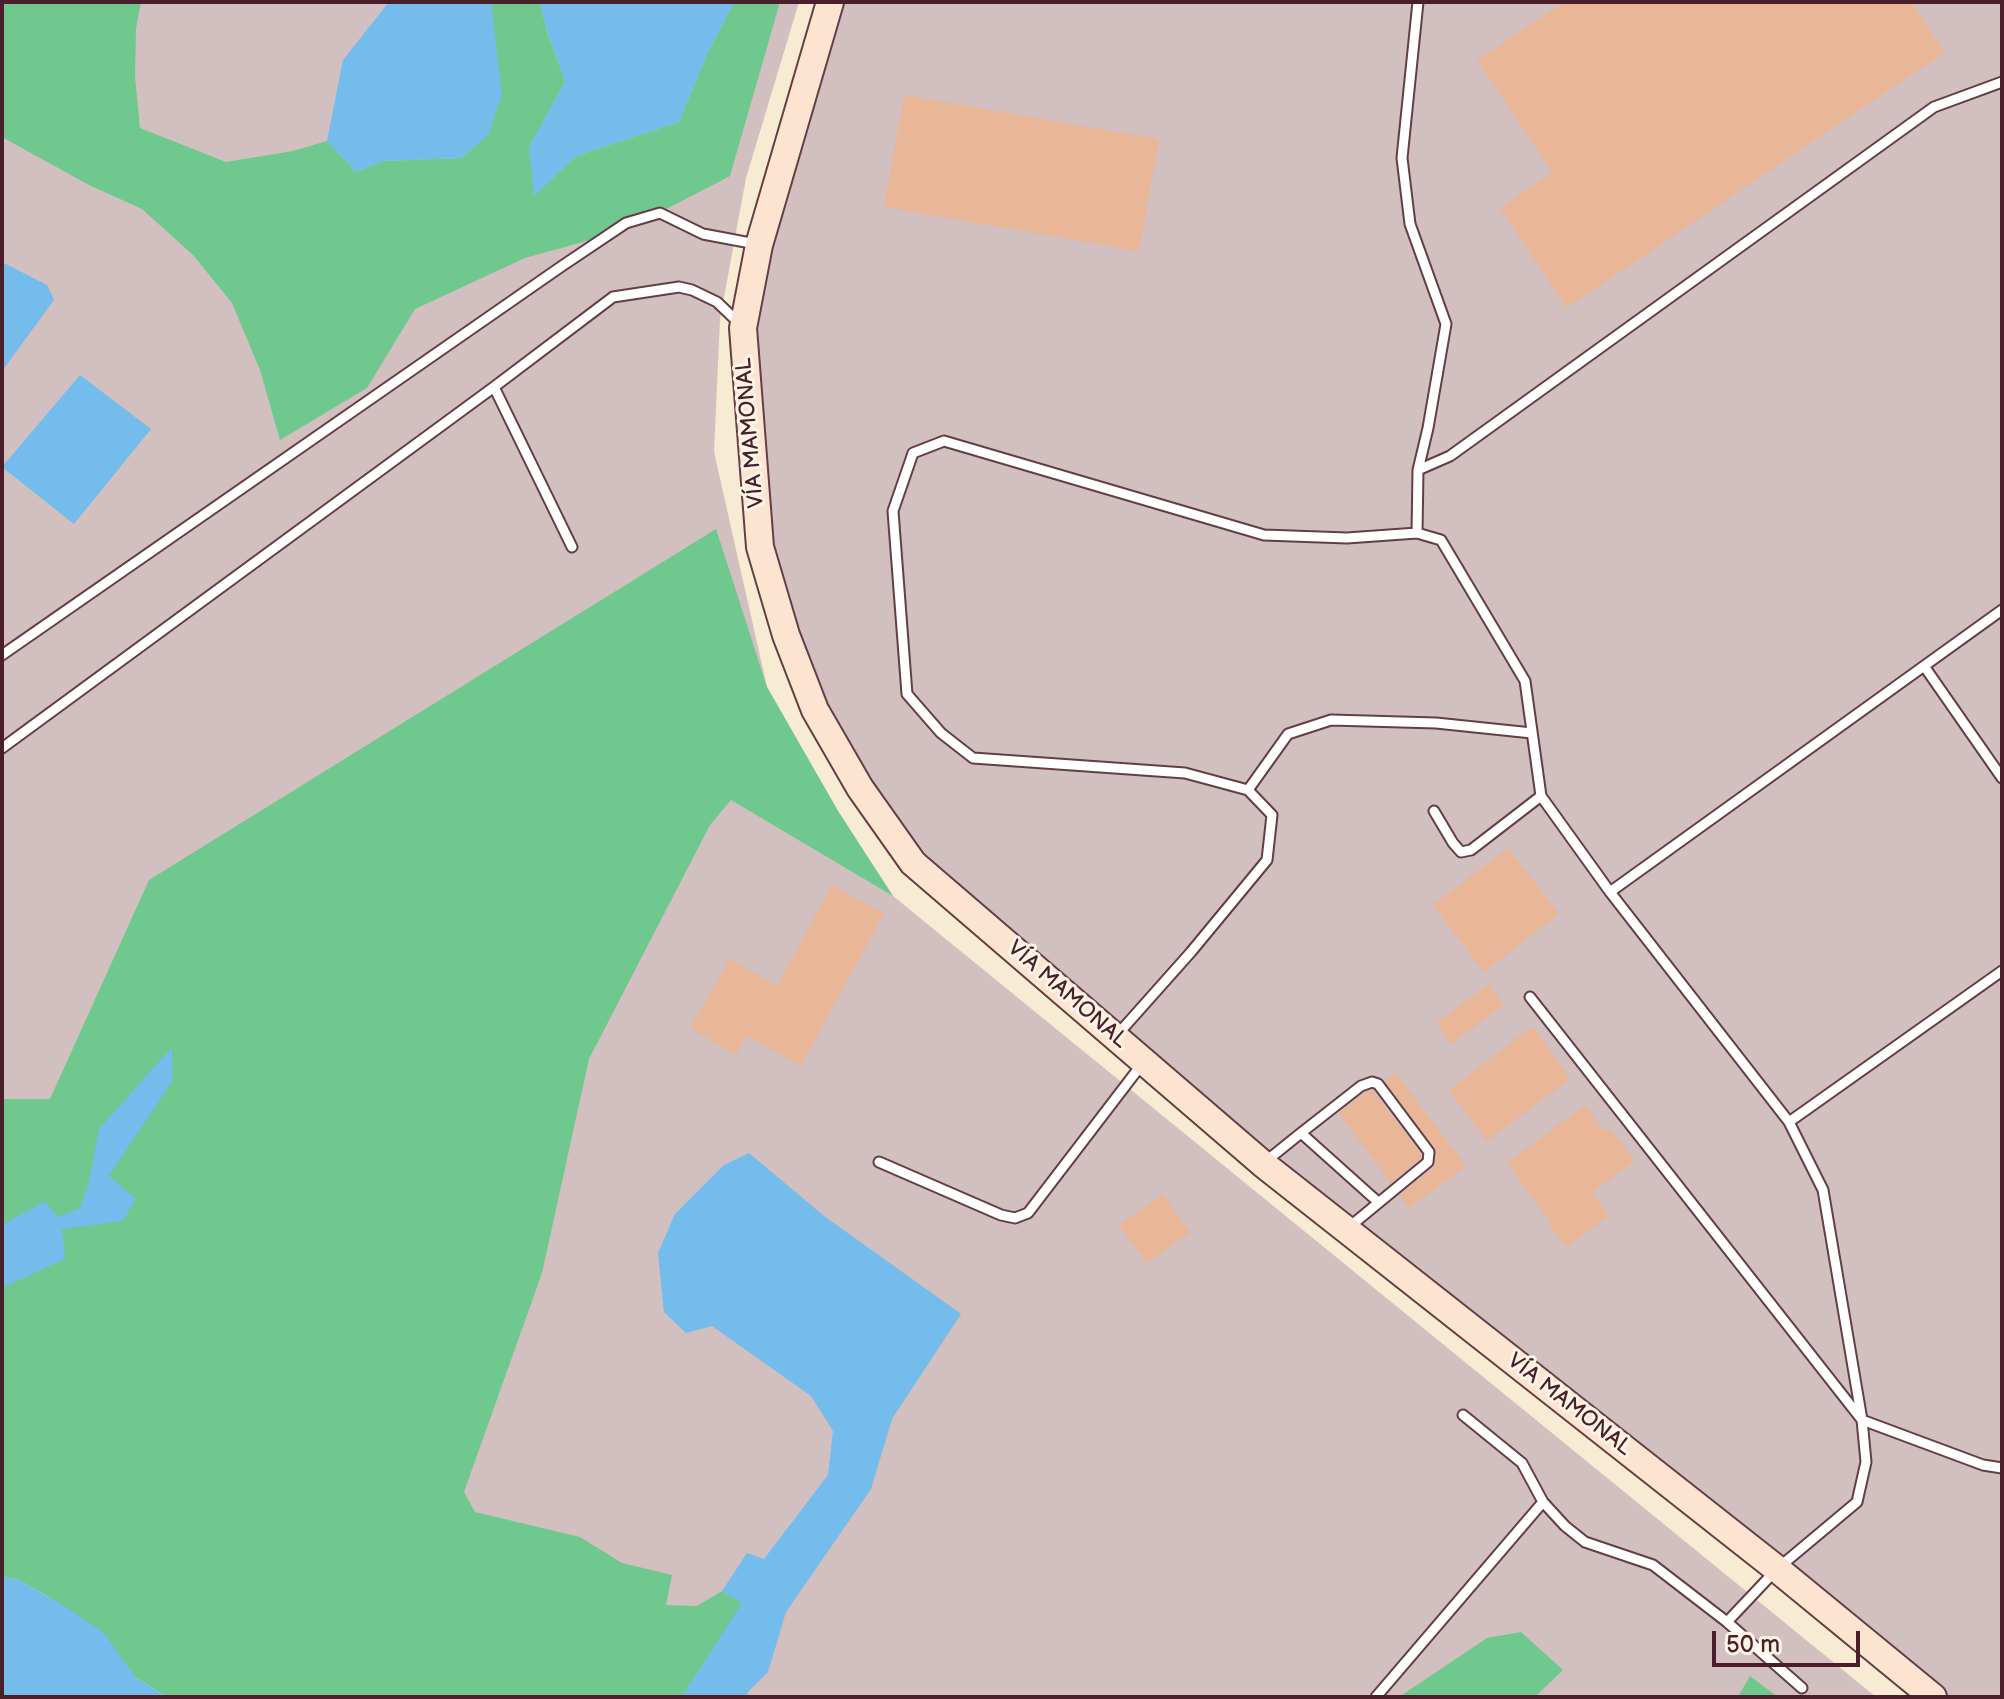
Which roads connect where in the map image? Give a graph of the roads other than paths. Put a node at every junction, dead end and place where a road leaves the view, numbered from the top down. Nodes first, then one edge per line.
1 (830, 2) edge
2 (1418, 2) edge
3 (2002, 82) edge
4 (759, 245) junction
5 (743, 328) junction
6 (494, 387) junction
7 (1418, 470) junction
8 (1417, 533) junction
9 (572, 547) dead end
10 (2002, 610) edge
11 (2, 655) edge
12 (1924, 666) junction
13 (1532, 733) junction
14 (2, 748) edge
15 (2002, 778) edge
16 (1248, 790) junction
17 (1541, 796) junction
18 (1434, 811) dead end
19 (1610, 892) junction
20 (2002, 971) edge
21 (1530, 997) dead end
22 (1116, 1036) junction
23 (1144, 1061) junction
24 (1789, 1122) junction
25 (1301, 1133) junction
26 (879, 1162) dead end
27 (1263, 1164) junction
28 (1378, 1202) junction
29 (1345, 1230) junction
30 (1463, 1415) dead end
31 (1862, 1420) junction
32 (2002, 1468) edge
33 (1543, 1502) junction
34 (1777, 1569) junction
35 (1727, 1622) junction
36 (1802, 1688) dead end
37 (1376, 1697) edge
38 (1933, 1697) edge

1 - 4 street, VÍA MAMONAL
2 - 7 lane
3 - 7 lane
4 - 5 street, VÍA MAMONAL
4 - 11 lane
5 - 6 lane
5 - 22 street, VÍA MAMONAL
6 - 9 lane
6 - 14 lane
7 - 8 lane
8 - 13 lane
8 - 16 lane
10 - 12 lane
12 - 15 lane
12 - 19 lane
13 - 16 lane
13 - 17 lane
16 - 22 lane
17 - 18 lane
17 - 19 lane
19 - 24 lane
20 - 24 lane
21 - 31 lane
22 - 23 street, VÍA MAMONAL
23 - 26 lane
23 - 27 street, VÍA MAMONAL
24 - 31 lane
25 - 27 lane
25 - 28 lane
25 - 28 lane
27 - 29 street, VÍA MAMONAL
28 - 29 lane
29 - 34 street, VÍA MAMONAL
30 - 33 lane
31 - 32 lane
31 - 34 lane
33 - 35 lane
33 - 37 lane
34 - 35 lane
34 - 38 street, VÍA MAMONAL
35 - 36 lane

